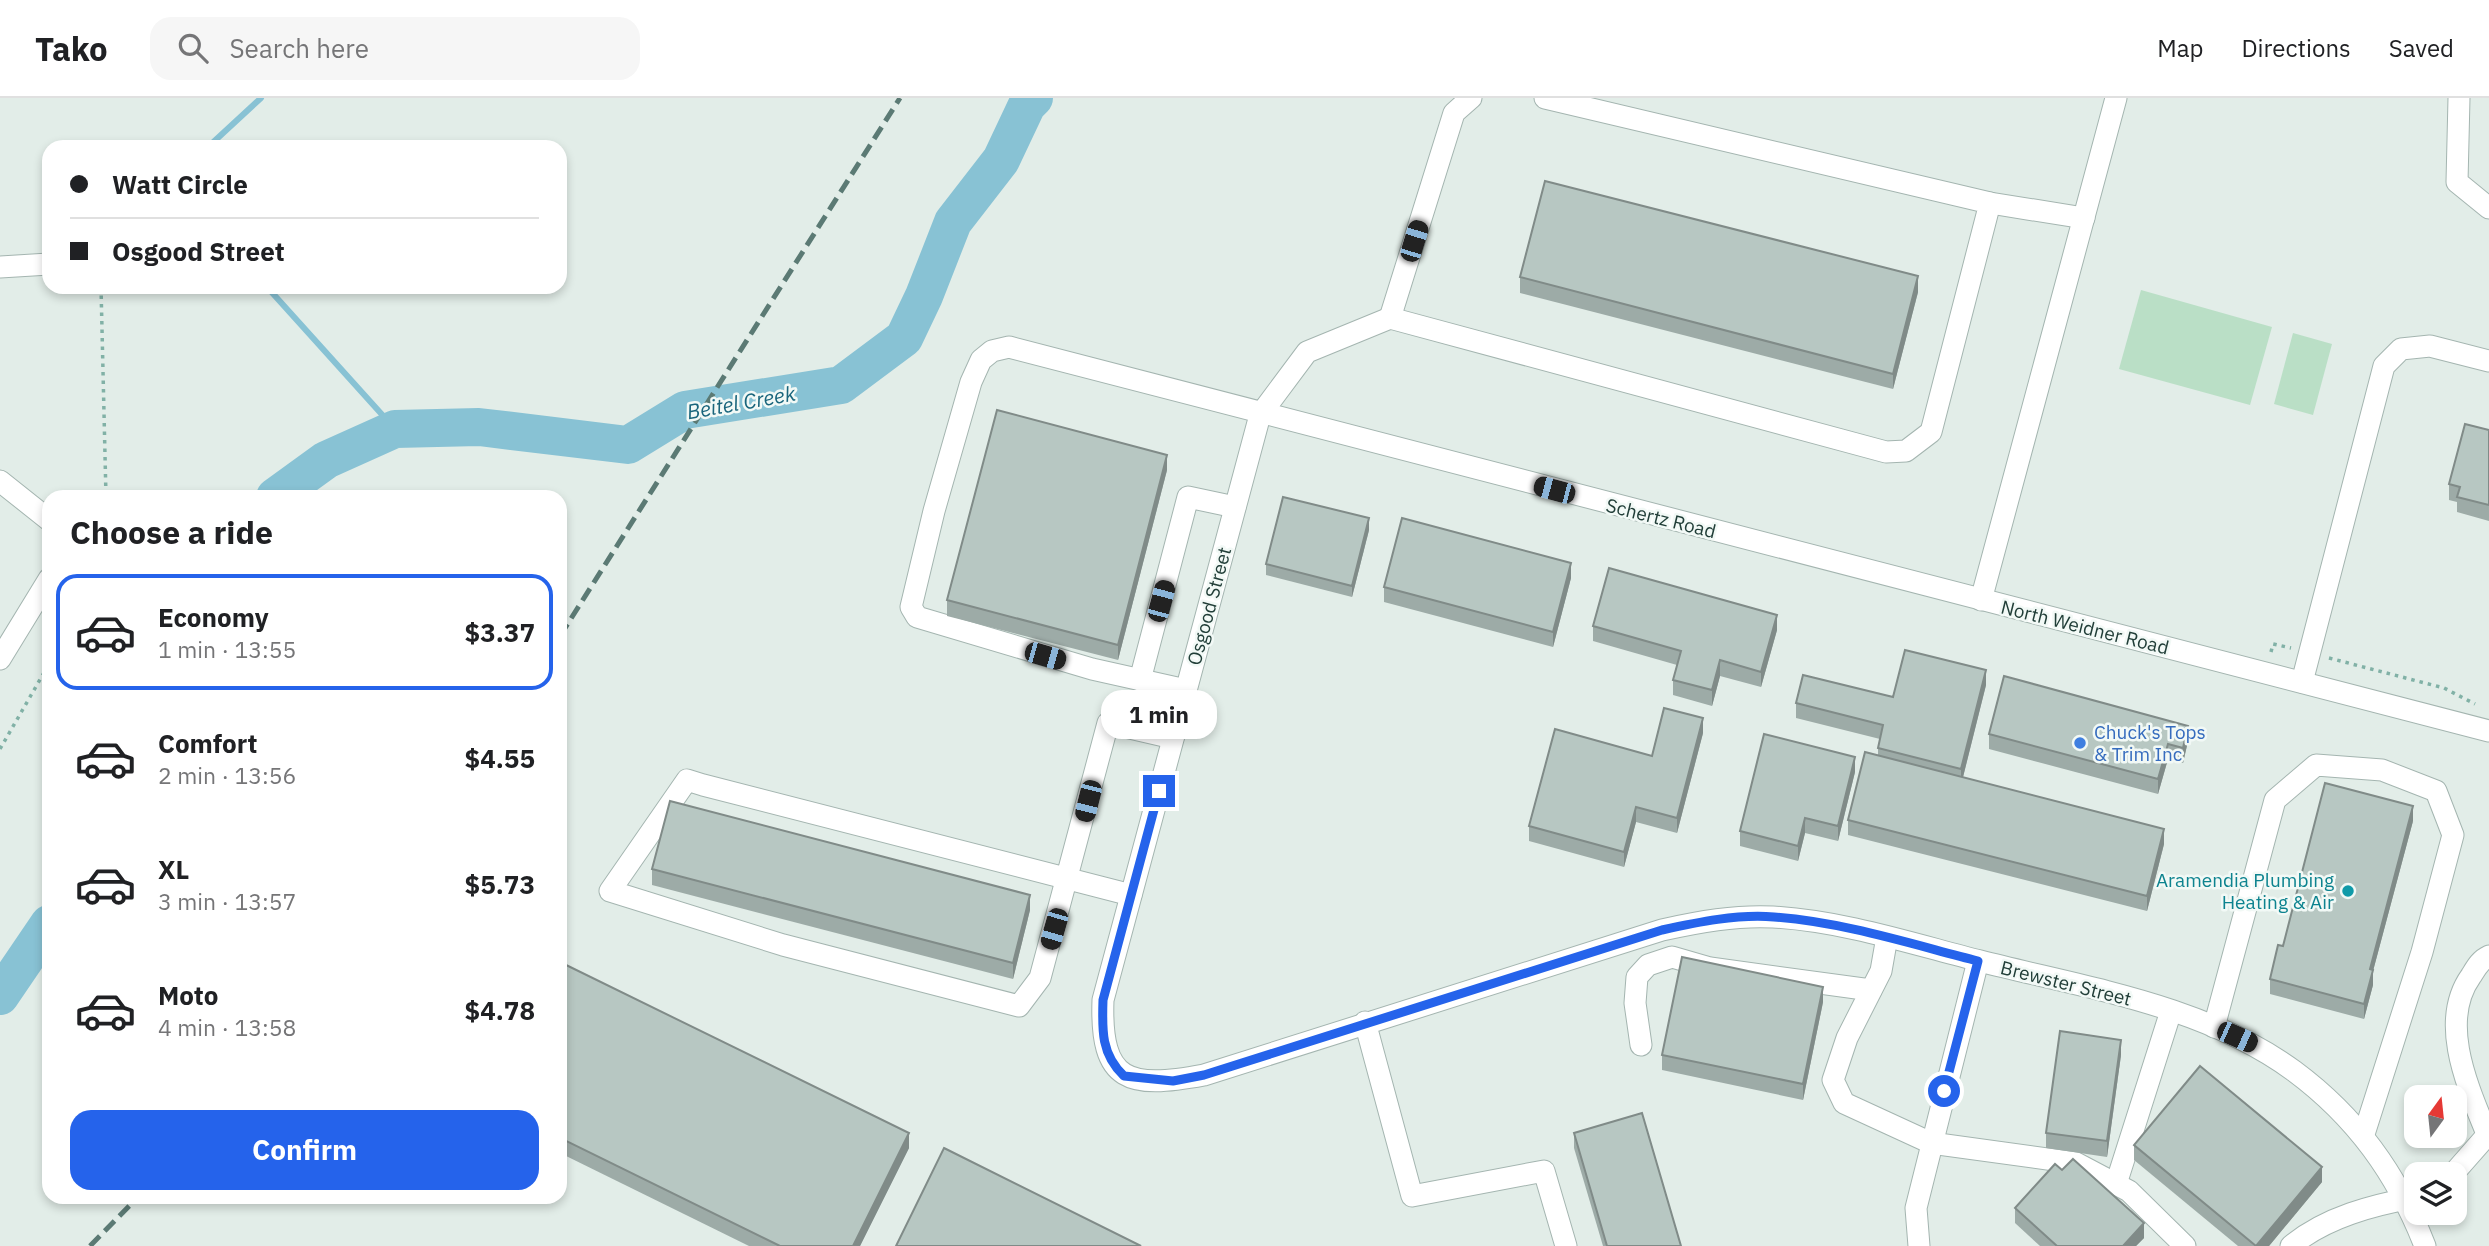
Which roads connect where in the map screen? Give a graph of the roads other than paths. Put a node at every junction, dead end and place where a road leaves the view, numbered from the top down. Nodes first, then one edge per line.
1 (1471, 98) edge
2 (1545, 98) edge
3 (2116, 98) edge
4 (2459, 98) edge
5 (1990, 203) junction
6 (2489, 208) edge
7 (2084, 218) junction
8 (42, 264) edge
9 (0, 267) edge
10 (1390, 318) junction
11 (2489, 361) edge
12 (1260, 415) junction
13 (0, 481) edge
14 (1235, 507) junction
15 (42, 514) edge
16 (42, 590) edge
17 (1981, 600) junction
18 (0, 659) edge
19 (1140, 680) junction
20 (2302, 682) junction
21 (1186, 690) junction
22 (2489, 731) edge
23 (1173, 738) junction
24 (1068, 879) junction
25 (1131, 895) junction
26 (1662, 930) junction
27 (1887, 937) junction
28 (2489, 956) edge
29 (1672, 957) junction
30 (1978, 961) junction
31 (1871, 990) junction
32 (2171, 1011) junction
33 (1365, 1023) junction
34 (2214, 1027) junction
35 (1641, 1045) dead end
36 (1124, 1076) joint
37 (2488, 1133) edge
38 (2364, 1135) junction
39 (1931, 1143) junction
40 (2463, 1162) edge
41 (2116, 1184) junction
42 (2404, 1189) edge
43 (2404, 1200) edge
44 (2419, 1225) edge
45 (2183, 1245) edge
46 (1566, 1246) edge
47 (1919, 1246) edge
48 (2291, 1246) edge
49 (2425, 1246) edge

1 - 10 street
2 - 5 street
3 - 7 street, North Weidner Road
4 - 6 street
5 - 7 street
5 - 10 street
7 - 17 street, North Weidner Road
8 - 9 street
10 - 12 street
11 - 20 street
12 - 14 street, Osgood Street
12 - 17 street, Schertz Road
12 - 19 street, Schertz Road
13 - 15 street
14 - 19 street
14 - 21 street, Osgood Street
16 - 18 street
17 - 20 street, North Weidner Road
19 - 21 street, Schertz Road
20 - 22 street, North Weidner Road
21 - 23 street, Osgood Street
23 - 24 street
23 - 25 street, Osgood Street
24 - 24 street
24 - 25 street
25 - 36 street, Osgood Street
26 - 27 street, Brewster Street
26 - 29 street
26 - 33 street, Brewster Street
27 - 30 street, Brewster Street
27 - 31 street
28 - 37 street
29 - 31 street
29 - 35 street
30 - 32 street, Brewster Street
30 - 39 street
31 - 39 street
32 - 34 street, Brewster Street
32 - 41 street
33 - 36 street, Brewster Street
33 - 46 street
34 - 38 street, Brewster Street
34 - 38 street
37 - 40 street
38 - 42 street, Brewster Street
39 - 41 street
39 - 47 street
41 - 45 street
43 - 48 street
44 - 49 street, Brewster Street

